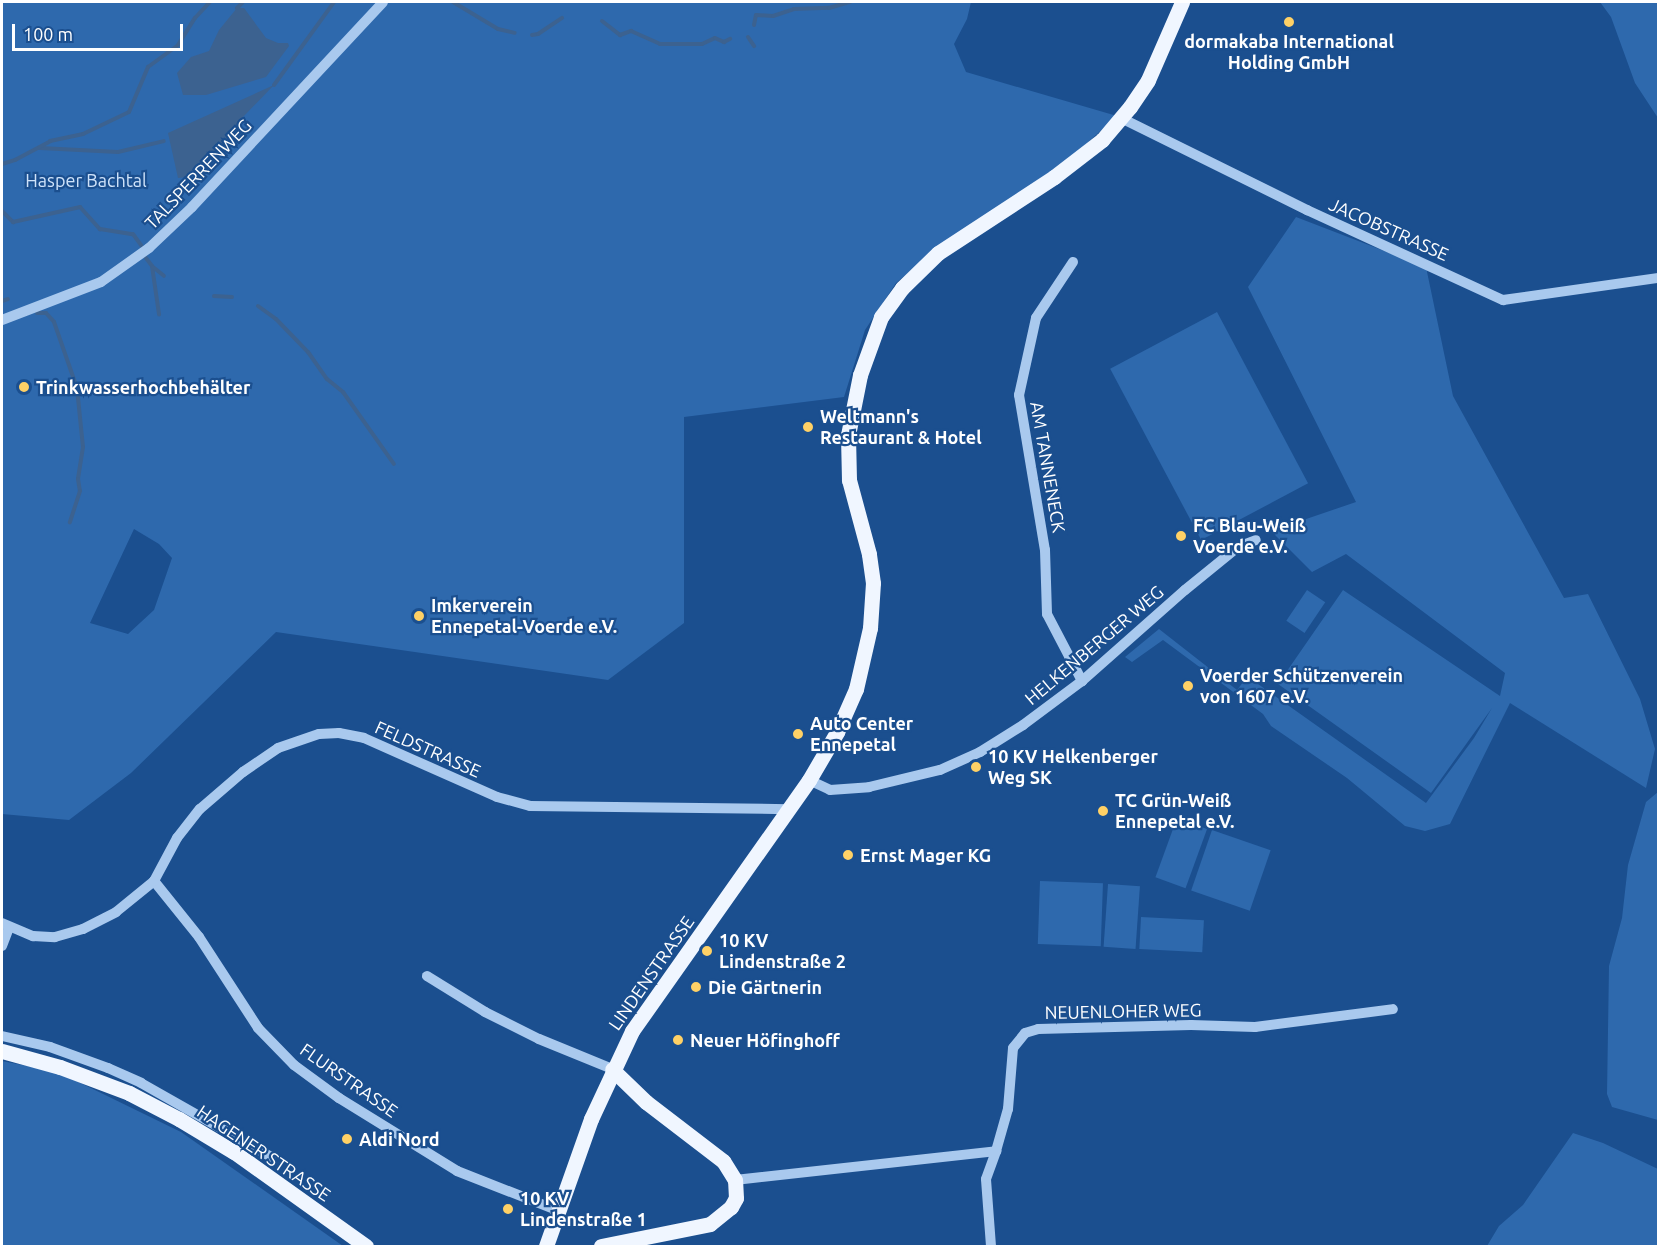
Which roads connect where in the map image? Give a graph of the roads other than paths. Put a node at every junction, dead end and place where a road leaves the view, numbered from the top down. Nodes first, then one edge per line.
1 (382, 2) edge
2 (1182, 2) edge
3 (1121, 118) junction
4 (1073, 262) dead end
5 (1659, 278) edge
6 (2, 320) edge
7 (1256, 540) dead end
8 (1082, 681) junction
9 (809, 780) junction
10 (789, 809) junction
11 (154, 881) junction
12 (5, 925) edge
13 (2, 946) edge
14 (427, 976) dead end
15 (1393, 1009) dead end
16 (2, 1036) edge
17 (2, 1051) edge
18 (612, 1069) junction
19 (601, 1095) junction
20 (646, 1102) junction
21 (996, 1151) junction
22 (271, 1157) dead end
23 (735, 1180) junction
24 (559, 1211) junction
25 (366, 1246) edge
26 (546, 1246) edge
27 (601, 1246) edge
28 (991, 1246) edge

1 - 6 street, TALSPERRENWEG
2 - 3 main road, LINDENSTRASSE
3 - 5 street, JACOBSTRASSE
3 - 9 main road, LINDENSTRASSE
4 - 8 street, AM TANNENECK
7 - 8 street, HELKENBERGER WEG
8 - 9 street, HELKENBERGER WEG
9 - 10 main road, LINDENSTRASSE
10 - 11 street, FELDSTRASSE
10 - 18 main road, LINDENSTRASSE
11 - 12 street, FELDSTRASSE
11 - 24 street, FLURSTRASSE
12 - 13 street, FELDSTRASSE
14 - 18 street
15 - 21 street, NEUENLOHER WEG
16 - 22 street
17 - 25 main road, HAGENER STRASSE
18 - 19 main road, LINDENSTRASSE
18 - 20 main road
19 - 20 main road
19 - 24 main road, LINDENSTRASSE
20 - 23 main road
21 - 23 street
21 - 28 street, NEUENLOHER WEG
23 - 27 main road
24 - 26 main road, LINDENSTRASSE

